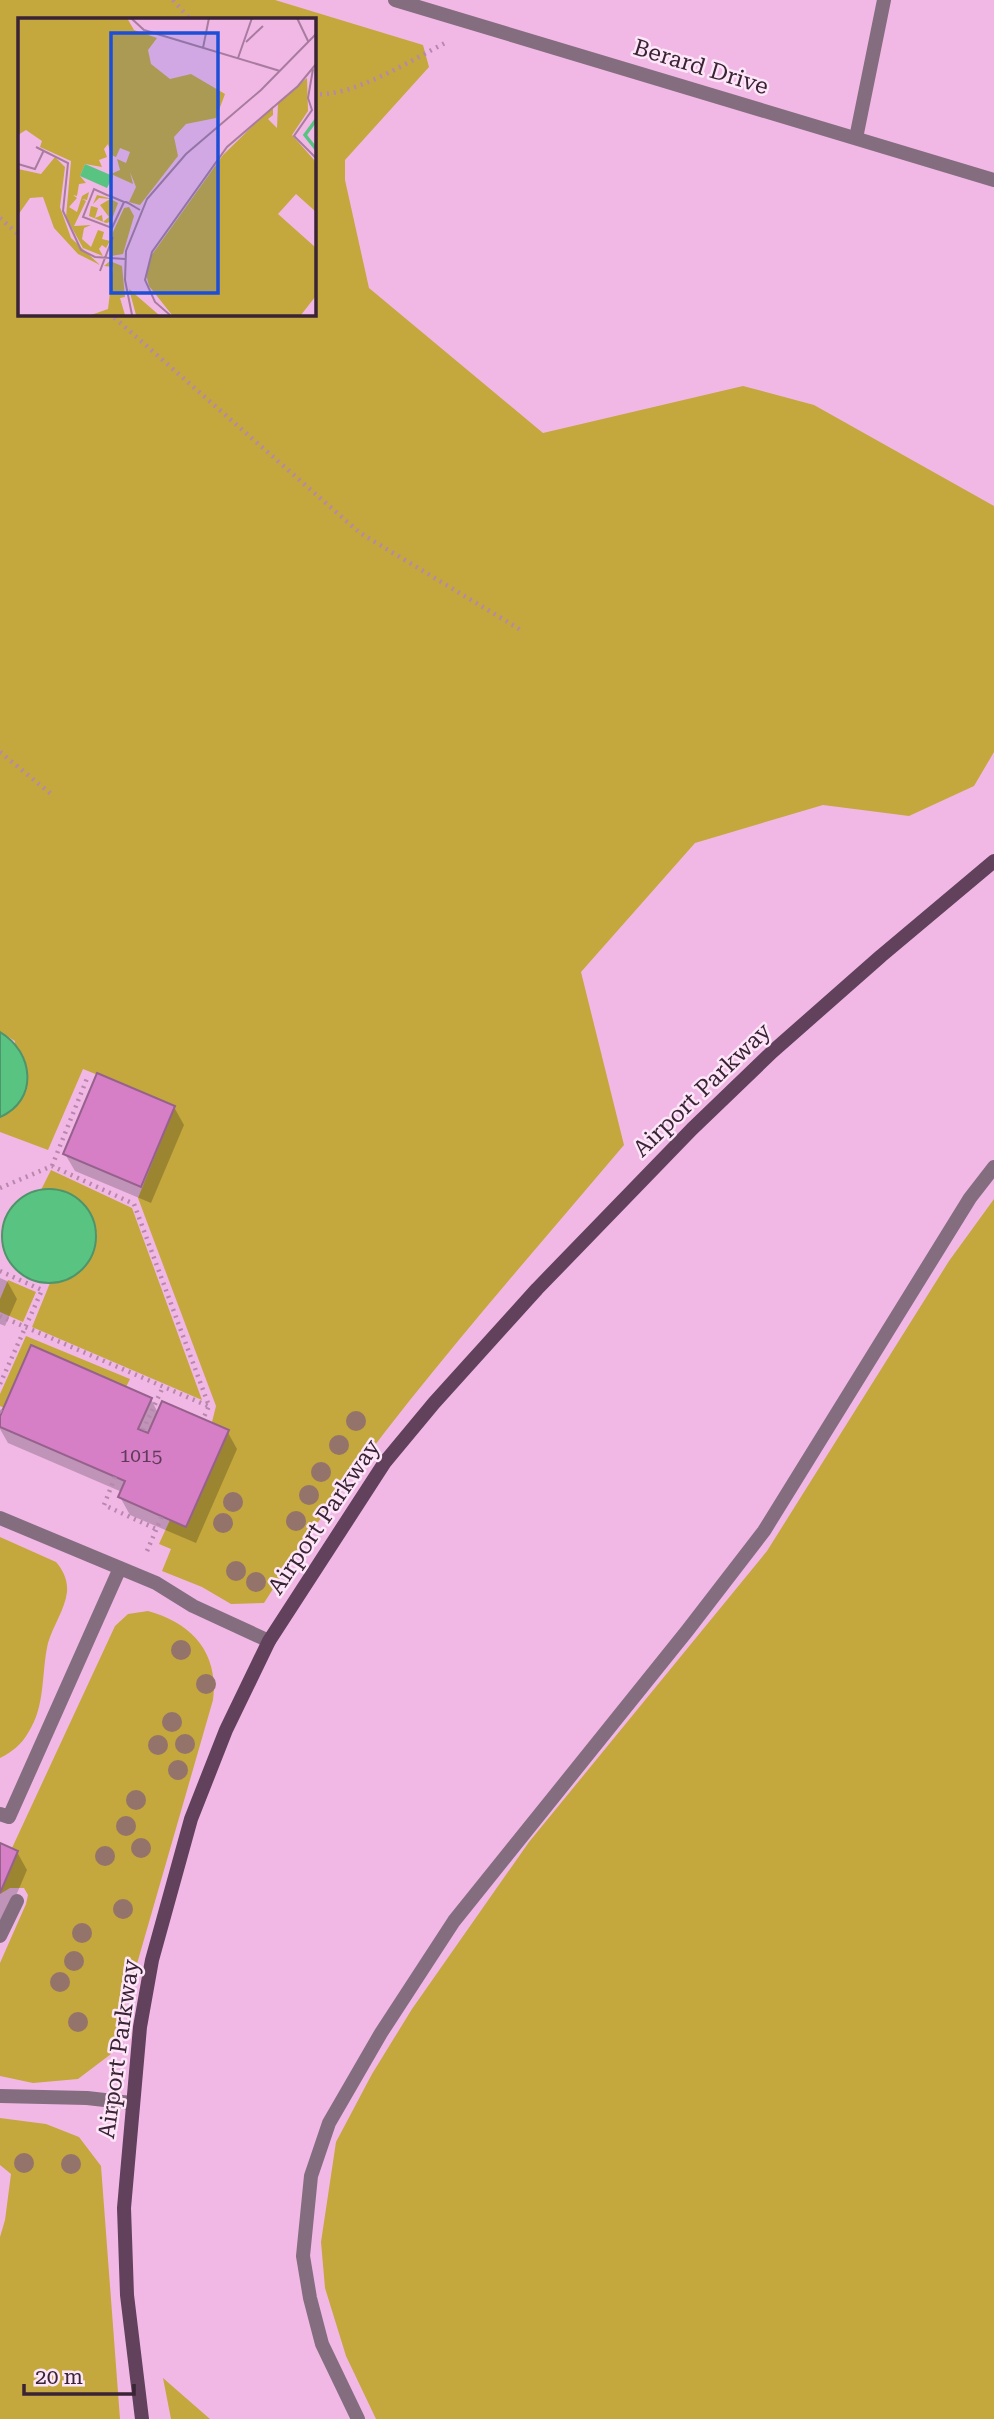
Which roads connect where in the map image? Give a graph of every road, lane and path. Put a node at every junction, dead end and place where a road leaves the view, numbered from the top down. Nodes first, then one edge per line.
1 (173, 0) edge
2 (394, 0) edge
3 (884, 0) edge
4 (189, 18) edge
5 (482, 25) junction
6 (315, 94) edge
7 (856, 138) junction
8 (994, 180) edge
9 (0, 218) edge
10 (18, 234) edge
11 (110, 315) edge
12 (521, 630) dead end
13 (0, 752) edge
14 (51, 794) dead end
15 (994, 862) edge
16 (88, 1076) dead end
17 (52, 1166) junction
18 (994, 1167) edge
19 (0, 1188) edge
20 (0, 1271) edge
21 (0, 1316) edge
22 (26, 1327) junction
23 (0, 1384) edge
24 (163, 1387) junction
25 (209, 1406) junction
26 (204, 1419) dead end
27 (143, 1430) dead end
28 (115, 1477) dead end
29 (162, 1517) dead end
30 (0, 1518) edge
31 (156, 1529) junction
32 (120, 1568) junction
33 (137, 1576) junction
34 (269, 1641) junction
35 (0, 1814) edge
36 (17, 1901) dead end
37 (0, 1936) edge
38 (0, 2096) edge
39 (131, 2103) junction
40 (142, 2419) edge
41 (358, 2419) edge

1 - 4 path
2 - 5 street, Berard Drive
3 - 7 street
5 - 6 path
5 - 7 street, Berard Drive
7 - 8 street, Berard Drive
9 - 10 path
11 - 12 path
13 - 14 path
15 - 34 main road, Airport Parkway
16 - 17 path
17 - 19 path
17 - 25 path
18 - 41 street
20 - 22 path
21 - 22 path
22 - 23 path
22 - 24 path
24 - 25 path
24 - 27 path
25 - 26 path
28 - 31 path
29 - 31 path
30 - 32 street
31 - 33 path
32 - 33 street
32 - 35 street
33 - 34 street
34 - 39 main road, Airport Parkway
36 - 37 street
38 - 39 street
39 - 40 main road, Airport Parkway

